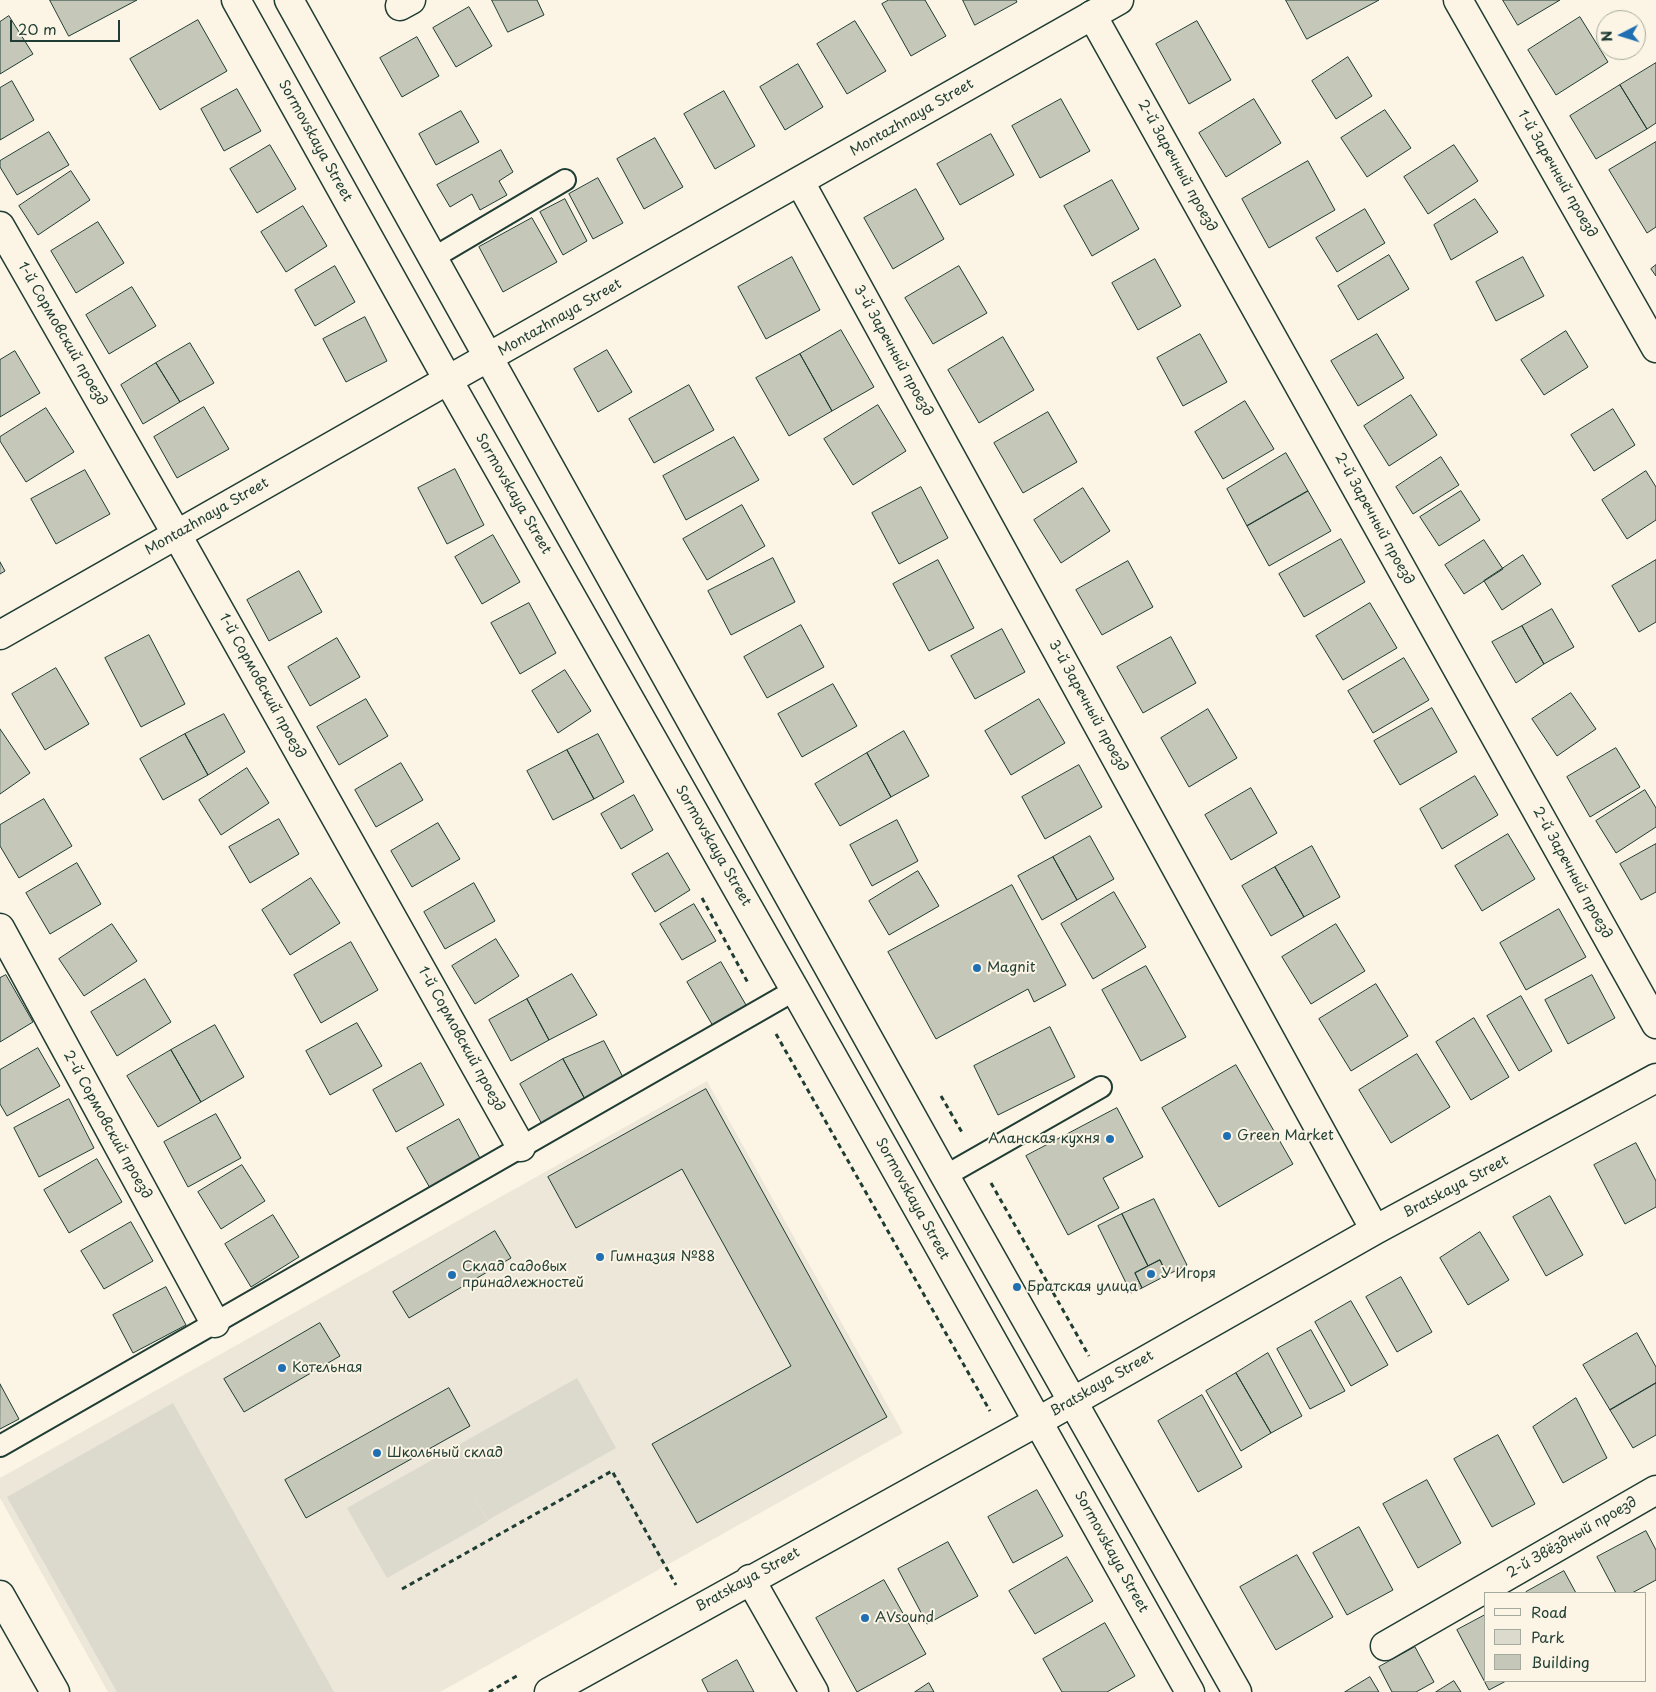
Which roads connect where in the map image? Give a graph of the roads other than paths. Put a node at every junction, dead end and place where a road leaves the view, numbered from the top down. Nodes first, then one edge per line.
1 (236, 0) edge
2 (288, 0) edge
3 (1119, 0) edge
4 (1458, 0) edge
5 (1092, 15) junction
6 (565, 180) dead end
7 (800, 182) junction
8 (0, 226) edge
9 (433, 258) junction
10 (1656, 348) edge
11 (489, 358) junction
12 (448, 380) junction
13 (177, 535) junction
14 (0, 635) edge
15 (0, 928) edge
16 (795, 990) junction
17 (1656, 1024) edge
18 (1656, 1078) edge
19 (1102, 1087) dead end
20 (522, 1147) junction
21 (945, 1176) junction
22 (1375, 1230) junction
23 (215, 1323) junction
24 (1072, 1401) junction
25 (1037, 1422) junction
26 (0, 1446) edge
27 (1656, 1490) edge
28 (750, 1579) junction
29 (0, 1595) edge
30 (1385, 1646) dead end
31 (55, 1692) edge
32 (549, 1692) edge
33 (814, 1692) edge
34 (1190, 1692) edge
35 (1237, 1692) edge

1 - 12 street, Sormovskaya Street
2 - 9 street
3 - 5 street, Montazhnaya Street
4 - 10 street, 1-й Заречный проезд
5 - 7 street, Montazhnaya Street
5 - 17 street, 2-й Заречный проезд
6 - 9 lane
7 - 11 street, Montazhnaya Street
7 - 22 street, 3-й Заречный проезд
8 - 13 street, 1-й Сормовский проезд
9 - 11 street
11 - 12 street, Montazhnaya Street
11 - 21 street
12 - 13 street, Montazhnaya Street
12 - 16 street, Sormovskaya Street
13 - 14 street, Montazhnaya Street
13 - 20 street, 1-й Сормовский проезд
15 - 23 street, 2-й Сормовский проезд
16 - 20 lane
16 - 25 street, Sormovskaya Street
18 - 22 street, Bratskaya Street
19 - 21 lane
20 - 23 lane
21 - 24 street
22 - 24 street, Bratskaya Street
23 - 26 lane
24 - 25 street, Bratskaya Street
24 - 35 street
25 - 28 street, Bratskaya Street
25 - 34 street, Sormovskaya Street
27 - 30 street, 2-й Звёздный проезд
28 - 32 street, Bratskaya Street
28 - 33 street
29 - 31 street

